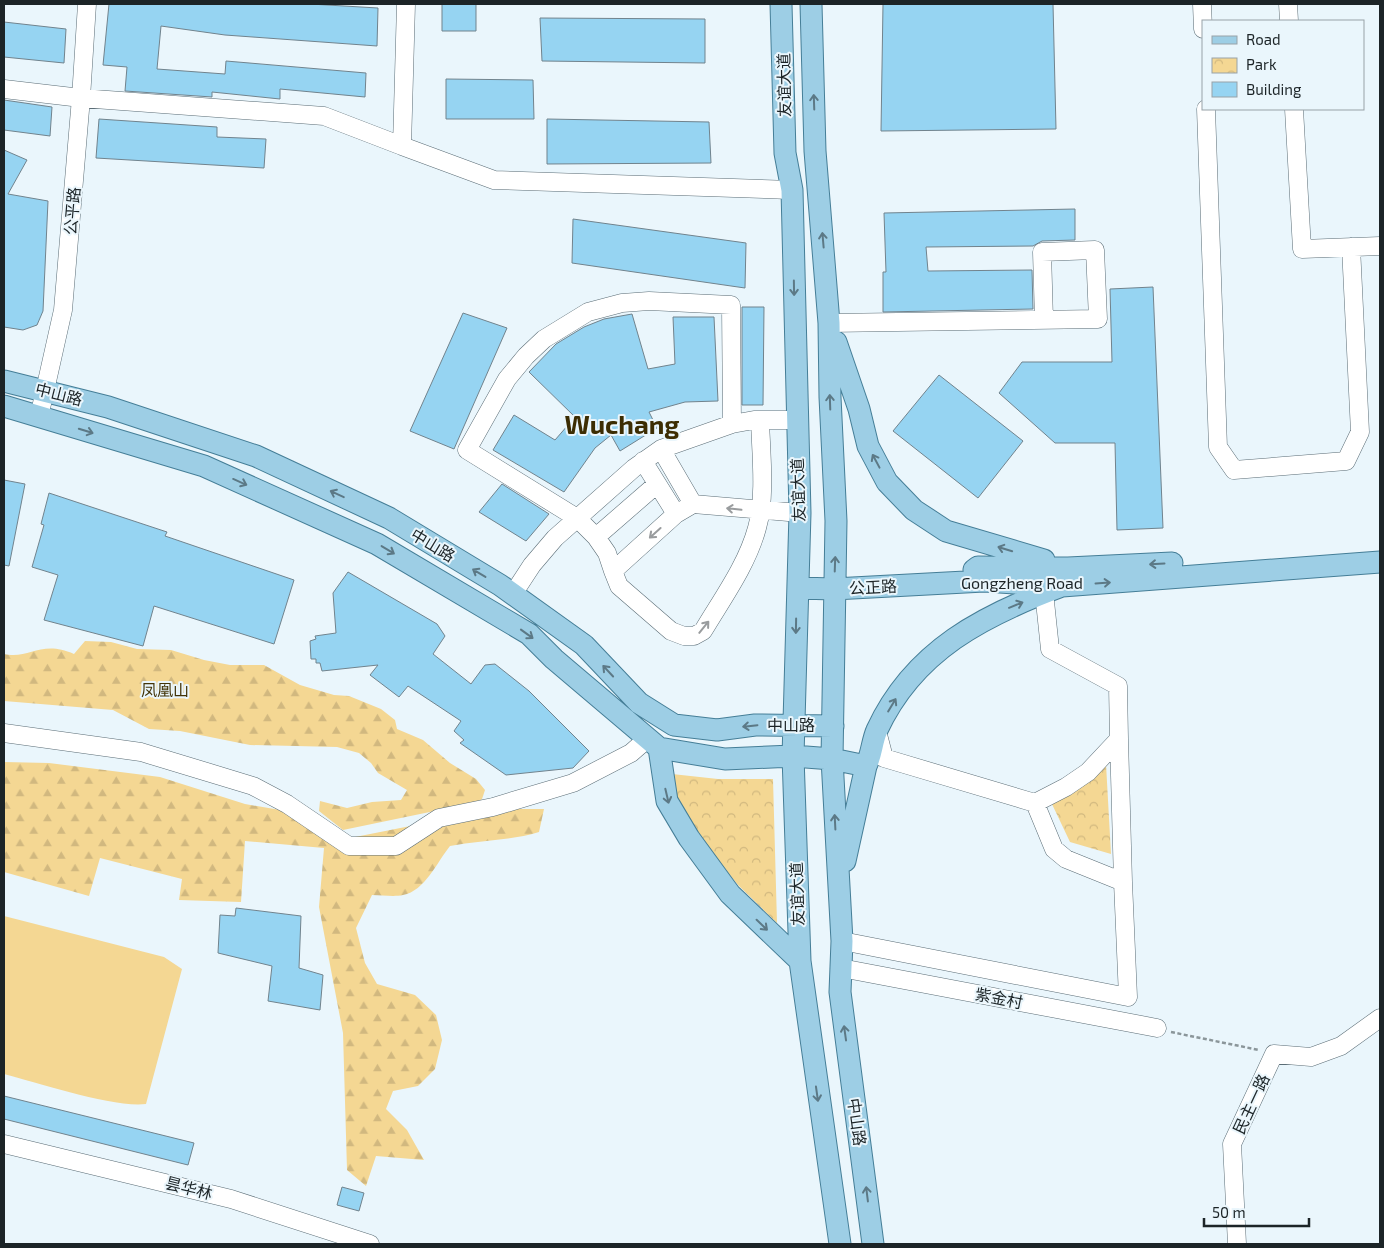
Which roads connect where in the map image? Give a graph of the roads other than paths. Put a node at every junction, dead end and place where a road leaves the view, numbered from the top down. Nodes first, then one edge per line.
1 (87, 4) edge
2 (406, 4) edge
3 (781, 4) edge
4 (811, 4) edge
5 (1202, 4) edge
6 (1288, 4) edge
7 (1203, 20) edge
8 (1289, 20) edge
9 (4, 89) edge
10 (81, 98) junction
11 (1206, 110) edge
12 (1294, 110) edge
13 (402, 146) junction
14 (792, 190) junction
15 (1380, 246) edge
16 (1351, 247) junction
17 (1044, 320) junction
18 (829, 323) junction
19 (4, 381) edge
20 (46, 391) junction
21 (4, 406) edge
22 (39, 417) junction
23 (760, 420) junction
24 (796, 420) junction
25 (732, 424) junction
26 (661, 450) junction
27 (643, 461) junction
28 (658, 484) junction
29 (694, 504) junction
30 (761, 511) junction
31 (800, 513) junction
32 (676, 514) junction
33 (577, 518) junction
34 (596, 537) junction
35 (1380, 548) edge
36 (1380, 562) edge
37 (612, 571) junction
38 (1058, 582) junction
39 (949, 583) joint
40 (798, 588) junction
41 (834, 589) junction
42 (513, 594) junction
43 (794, 725) junction
44 (833, 726) junction
45 (877, 731) junction
46 (4, 733) edge
47 (1119, 739) junction
48 (653, 743) junction
49 (793, 756) junction
50 (832, 759) junction
51 (866, 766) junction
52 (1035, 803) junction
53 (1123, 882) junction
54 (839, 888) junction
55 (842, 941) junction
56 (800, 968) junction
57 (840, 968) junction
58 (1380, 1018) edge
59 (1165, 1030) road end
60 (4, 1144) edge
61 (346, 1241) edge
62 (370, 1244) edge
63 (840, 1244) edge
64 (873, 1244) edge
65 (1237, 1244) edge

1 - 10 street, 公平路
2 - 13 street
3 - 14 main road, 友谊大道
18 -> 4 main road, 友谊大道
5 - 7 street
6 - 8 street
9 - 10 street
10 - 13 street
10 - 20 street, 公平路
11 - 16 street
12 - 16 street
13 - 14 street
14 -> 24 main road, 友谊大道
15 - 16 street
17 - 17 street
17 - 18 street
38 -> 18 main road
41 -> 18 main road, 友谊大道
19 - 20 main road, 中山路
20 - 22 street, 公平路
42 -> 20 main road, 中山路
21 - 22 main road, 中山路
22 -> 48 main road, 中山路
23 - 24 street
23 - 25 street
23 - 30 street
24 - 31 main road, 友谊大道
25 - 26 street
25 - 33 street
26 - 27 street
26 - 29 street
27 - 28 street
27 - 33 street
28 - 32 street
28 - 34 street
30 -> 29 street
29 - 32 street
30 - 31 street
37 -> 30 street
31 - 40 main road, 友谊大道
32 -> 37 street
33 - 34 street
33 - 42 street
34 - 37 street
35 -> 38 main road, Gongzheng Road
38 -> 36 main road, Gongzheng Road
38 - 39 main road, Gongzheng Road
45 -> 38 main road
38 - 47 street
39 - 41 main road, 公正路
40 - 41 main road, 公正路
40 -> 43 main road, 友谊大道
41 - 44 main road, 友谊大道
43 -> 42 main road, 中山路
43 - 44 main road, 中山路
43 - 49 main road, 友谊大道
44 - 50 main road, 友谊大道
45 - 51 main road
45 - 52 street
46 - 48 street
47 - 52 street
47 - 53 street
48 - 49 main road, 中山路
48 -> 56 main road
49 - 50 main road, 中山路
49 - 56 main road, 友谊大道
50 - 51 main road, 中山路
54 -> 50 main road, 友谊大道
51 - 54 main road
52 - 53 street
53 - 55 street
54 - 55 main road, 友谊大道
55 - 57 main road, 中山路
56 -> 63 main road
57 - 59 street, 紫金村
64 -> 57 main road, 中山路
58 - 65 street, 民主一路
60 - 61 street, 昙华林
61 - 62 street, 昙华林

